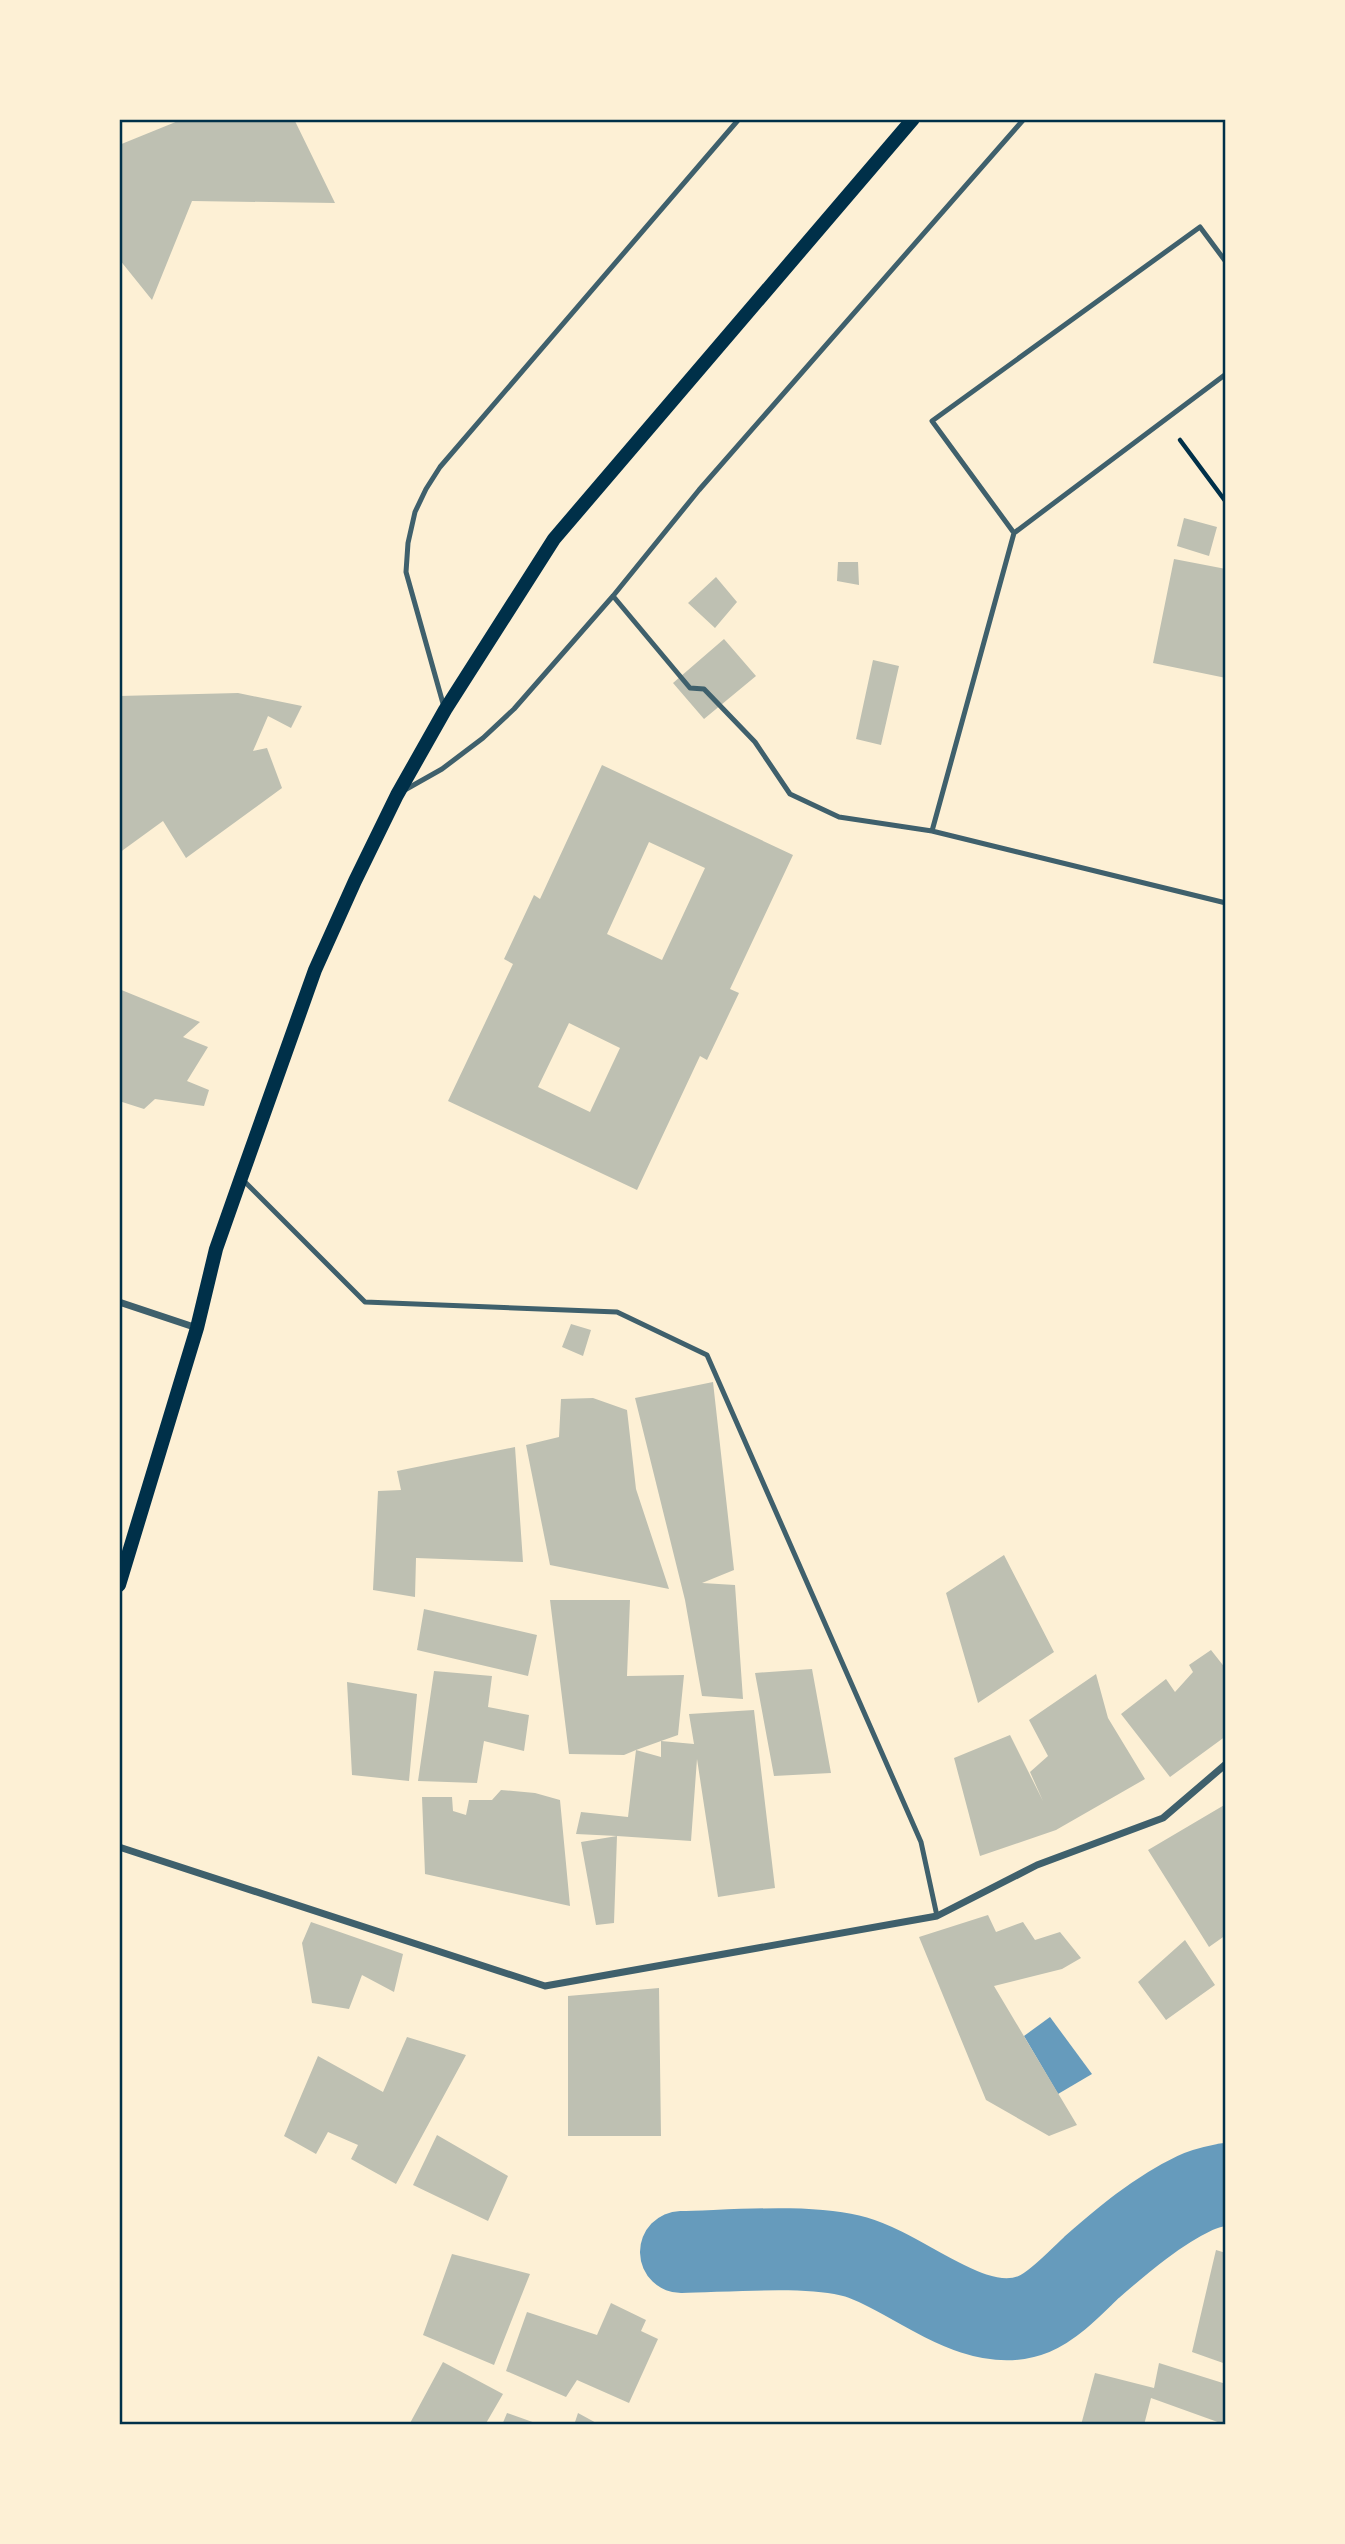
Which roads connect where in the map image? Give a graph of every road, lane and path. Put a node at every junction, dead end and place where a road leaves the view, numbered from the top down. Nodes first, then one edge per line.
1 (739, 119) edge
2 (913, 119) edge
3 (1024, 119) edge
4 (1226, 262) edge
5 (1226, 374) edge
6 (1165, 420) junction
7 (1226, 502) edge
8 (1014, 533) junction
9 (613, 597) junction
10 (445, 710) junction
11 (397, 795) junction
12 (932, 831) junction
13 (1226, 903) edge
14 (241, 1178) junction
15 (119, 1302) edge
16 (197, 1328) junction
17 (119, 1585) edge
18 (1226, 1764) edge
19 (119, 1847) edge
20 (937, 1916) junction

1 - 10 lane
2 - 10 main road
3 - 9 lane
4 - 8 lane
5 - 6 lane
6 - 7 path
6 - 8 lane
8 - 12 lane
9 - 11 lane
9 - 12 lane
10 - 11 main road
11 - 14 main road
12 - 13 lane
14 - 16 main road
14 - 20 lane
15 - 16 street
16 - 17 main road
18 - 20 street
19 - 20 street

